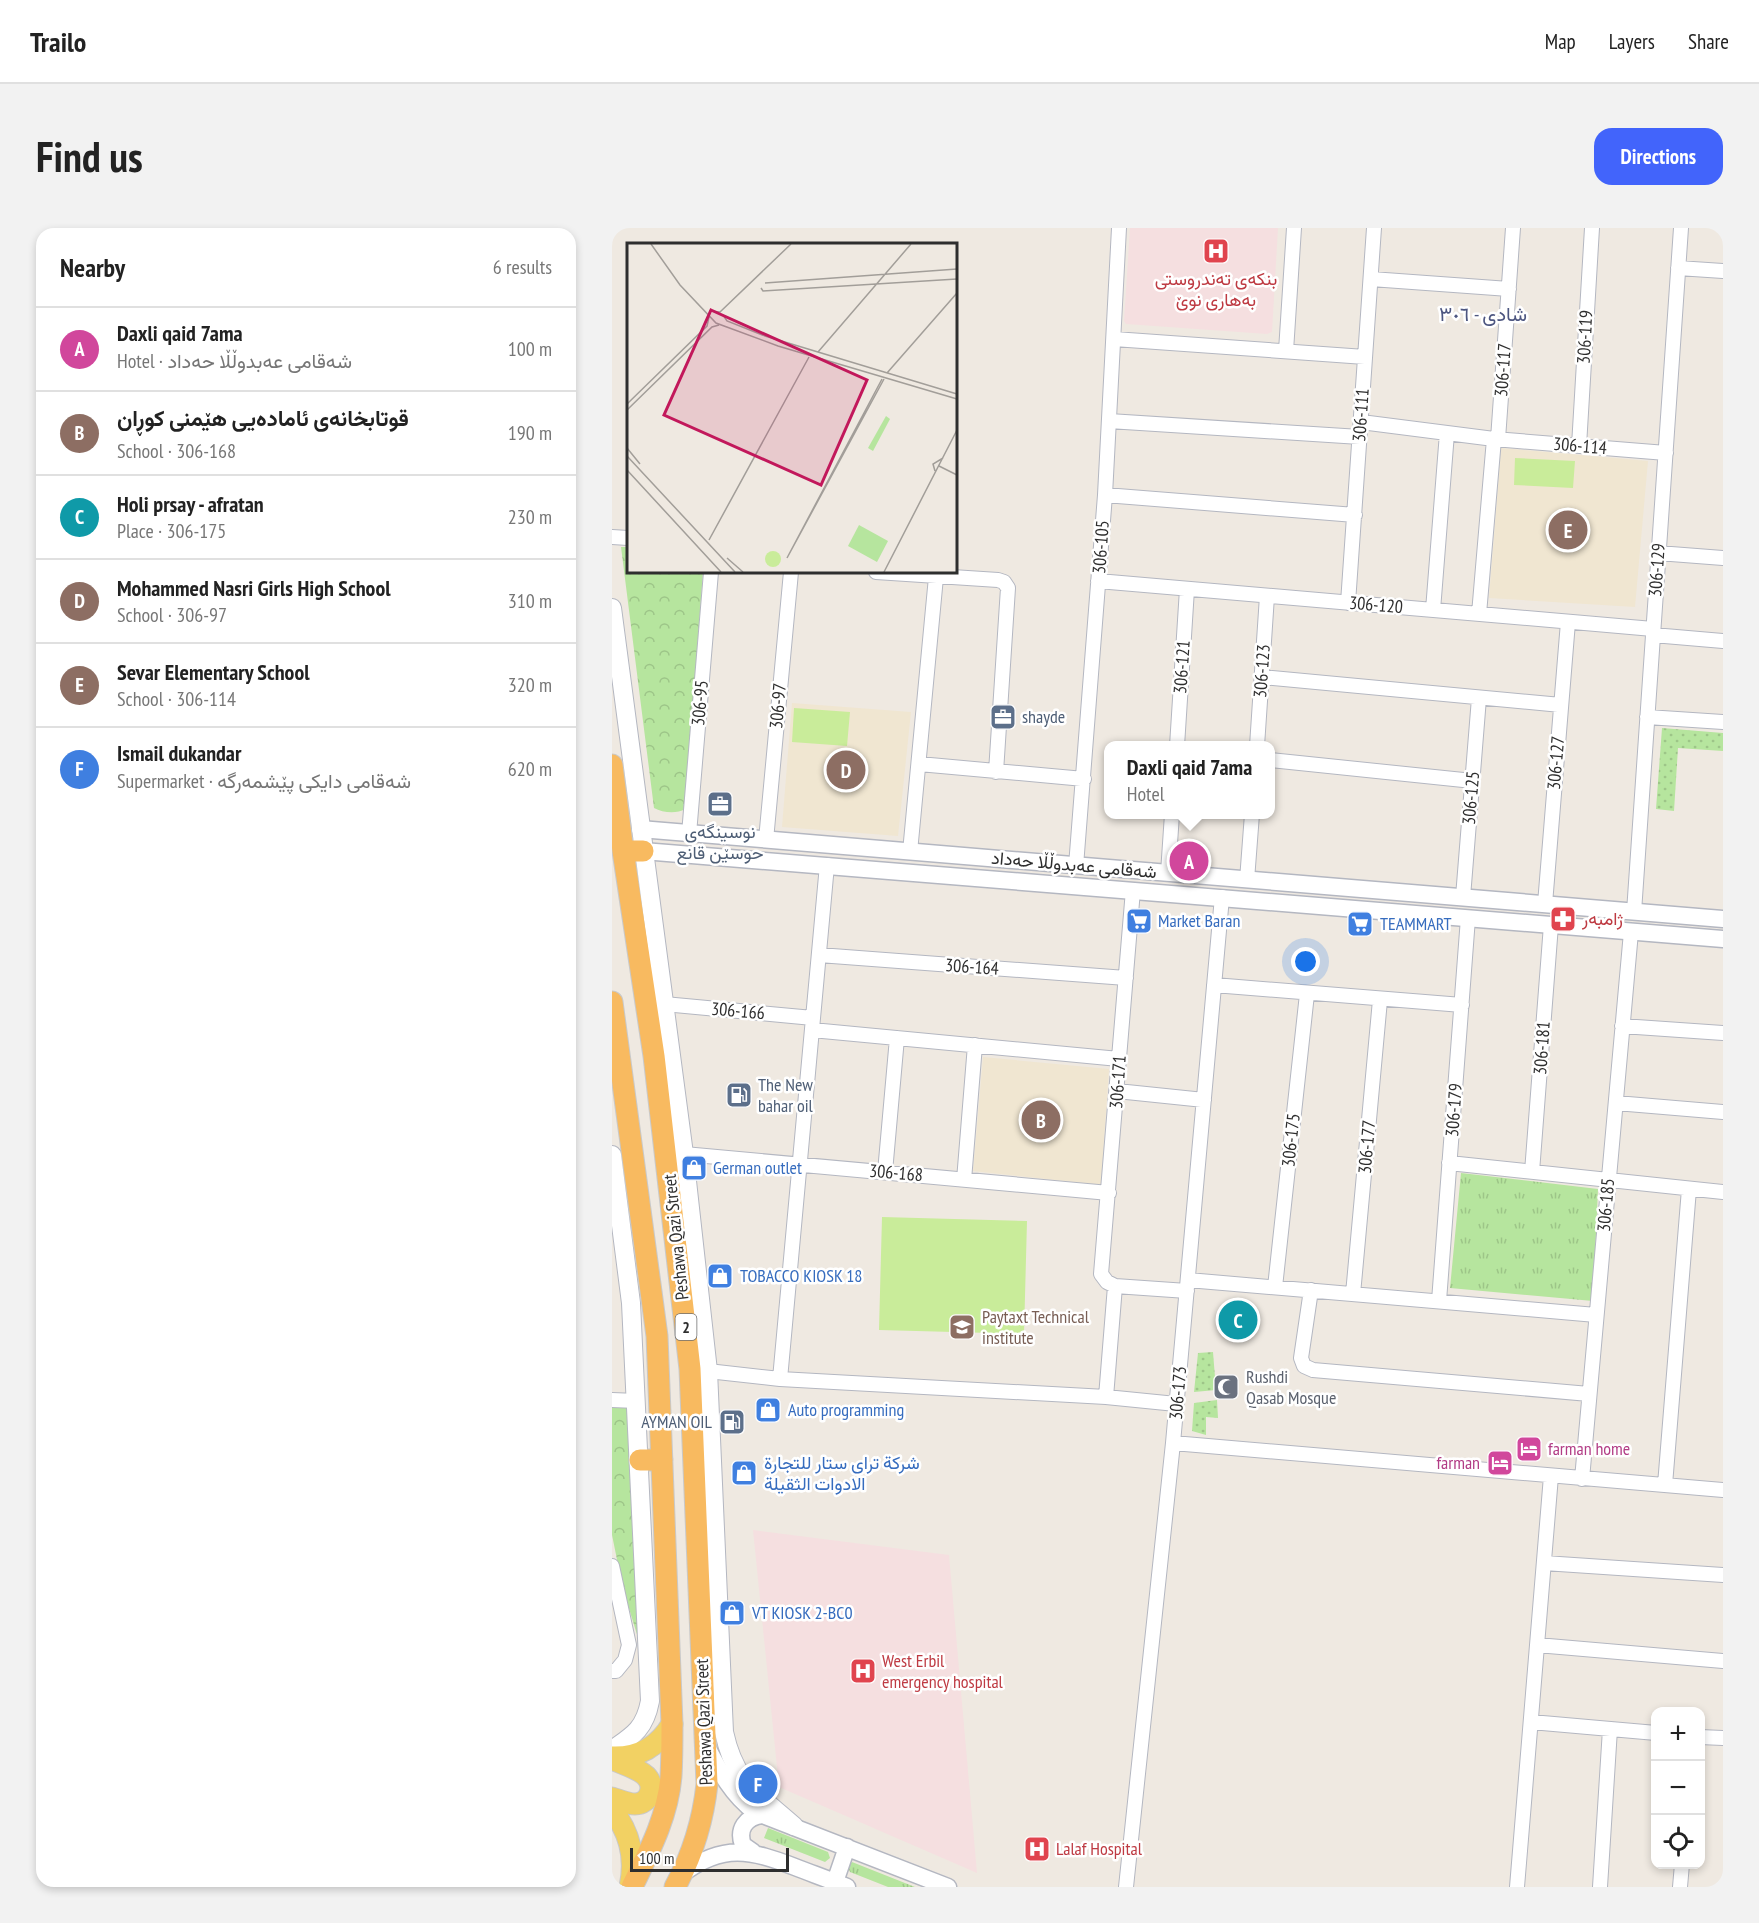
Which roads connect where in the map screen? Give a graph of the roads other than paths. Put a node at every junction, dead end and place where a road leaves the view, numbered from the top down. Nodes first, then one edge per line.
1 (1119, 228) edge
2 (1294, 228) edge
3 (1374, 228) edge
4 (1513, 228) edge
5 (1592, 228) edge
6 (1681, 228) edge
7 (1678, 268) junction
8 (1723, 271) edge
9 (1371, 279) junction
10 (1509, 290) junction
11 (1114, 339) junction
12 (1286, 351) junction
13 (1365, 357) junction
14 (1109, 421) junction
15 (1361, 422) junction
16 (1447, 433) junction
17 (1360, 437) junction
18 (1496, 439) junction
19 (1579, 446) junction
20 (1666, 453) junction
21 (1105, 495) junction
22 (1355, 516) junction
23 (612, 537) edge
24 (627, 538) edge
25 (1658, 553) junction
26 (1723, 558) edge
27 (711, 573) edge
28 (790, 573) edge
29 (888, 573) edge
30 (936, 577) junction
31 (1098, 581) junction
32 (1187, 589) junction
33 (1267, 596) junction
34 (1348, 603) junction
35 (612, 608) edge
36 (1433, 610) junction
37 (1479, 614) junction
38 (1568, 622) junction
39 (1653, 632) junction
40 (1723, 641) edge
41 (1262, 677) junction
42 (1479, 698) junction
43 (1561, 705) junction
44 (1647, 717) junction
45 (1723, 722) edge
46 (1177, 741) edge
47 (1257, 741) edge
48 (1275, 760) edge
49 (919, 764) junction
50 (612, 765) edge
51 (996, 772) junction
52 (1084, 779) junction
53 (1473, 780) junction
54 (1172, 819) edge
55 (1252, 819) edge
56 (689, 834) junction
57 (766, 840) junction
58 (631, 841) junction
59 (910, 852) junction
60 (827, 865) junction
61 (1076, 866) junction
62 (1168, 873) junction
63 (1247, 880) junction
64 (1290, 883) junction
65 (1133, 890) junction
66 (1222, 897) junction
67 (1463, 897) junction
68 (1289, 903) junction
69 (1545, 904) junction
70 (1634, 912) junction
71 (1468, 918) junction
72 (1723, 919) edge
73 (1551, 925) junction
74 (1631, 932) junction
75 (1723, 939) edge
76 (819, 955) junction
77 (1126, 978) junction
78 (1214, 985) junction
79 (1307, 994) junction
80 (1380, 1000) junction
81 (612, 1002) edge
82 (663, 1004) junction
83 (1462, 1005) junction
84 (813, 1024) junction
85 (1622, 1026) junction
86 (1723, 1033) edge
87 (897, 1038) junction
88 (975, 1045) junction
89 (1119, 1059) junction
90 (1117, 1091) junction
91 (1204, 1100) junction
92 (1616, 1103) junction
93 (1723, 1112) edge
94 (675, 1153) junction
95 (612, 1155) edge
96 (1449, 1163) junction
97 (800, 1164) junction
98 (885, 1172) junction
99 (1532, 1172) junction
100 (964, 1180) junction
101 (1608, 1180) junction
102 (1689, 1188) junction
103 (1723, 1192) edge
104 (1109, 1193) junction
105 (1187, 1285) junction
106 (1115, 1286) junction
107 (1275, 1287) junction
108 (1311, 1290) junction
109 (1353, 1294) junction
110 (1439, 1301) junction
111 (1596, 1315) junction
112 (699, 1370) junction
113 (780, 1379) junction
114 (1589, 1394) junction
115 (1106, 1397) junction
116 (612, 1400) edge
117 (637, 1401) junction
118 (1176, 1404) junction
119 (1173, 1443) junction
120 (640, 1460) junction
121 (662, 1460) junction
122 (1551, 1476) junction
123 (1582, 1479) junction
124 (1665, 1485) junction
125 (1723, 1490) edge
126 (1544, 1563) junction
127 (612, 1566) edge
128 (1723, 1575) edge
129 (1537, 1646) junction
130 (1723, 1661) edge
131 (614, 1671) edge
132 (714, 1710) junction
133 (1531, 1722) junction
134 (672, 1724) junction
135 (1610, 1729) junction
136 (1651, 1733) edge
137 (1705, 1737) edge
138 (1723, 1738) edge
139 (707, 1747) junction
140 (612, 1750) edge
141 (612, 1758) edge
142 (612, 1798) edge
143 (612, 1810) edge
144 (762, 1815) junction
145 (794, 1826) junction
146 (847, 1847) junction
147 (753, 1852) junction
148 (1682, 1869) edge
149 (679, 1880) edge
150 (841, 1885) edge
151 (631, 1887) edge
152 (948, 1887) edge
153 (1125, 1887) edge
154 (1517, 1887) edge
155 (1599, 1887) edge
156 (1680, 1887) edge

1 - 11 street, 306-105
2 - 12 street
3 - 9 street, 306-111
4 - 10 street, 306-117
5 - 19 street, 306-119
6 - 7 street, 306-129
7 - 8 street
7 - 20 street, 306-129
9 - 10 street
9 - 13 street, 306-111
10 - 18 street, 306-117
11 - 12 street
11 - 14 street, 306-105
12 - 13 street
13 - 15 street, 306-111
14 - 17 street
14 - 21 street, 306-105
15 - 16 street, 306-114
15 - 17 street, 306-111
16 - 18 street, 306-114
16 - 36 street
17 - 22 street, 306-111
18 - 19 street, 306-114
18 - 37 street, 306-117
19 - 20 street, 306-114
20 - 25 street, 306-129
21 - 22 street
21 - 31 street, 306-105
22 - 34 street, 306-111
23 - 24 street
25 - 26 street
25 - 39 street, 306-129
27 - 56 street, 306-95
28 - 57 street, 306-97
29 - 30 street
30 - 49 street
30 - 51 street
31 - 32 street, 306-120
31 - 52 street, 306-105
32 - 33 street, 306-120
32 - 46 street, 306-121
33 - 34 street, 306-120
33 - 41 street, 306-123
34 - 36 street, 306-120
35 - 58 main road
36 - 37 street, 306-120
37 - 38 street, 306-120
38 - 39 street, 306-120
38 - 43 street, 306-127
39 - 40 street, 306-120
39 - 44 street, 306-129
41 - 42 street
41 - 47 street, 306-123
42 - 43 street
42 - 53 street, 306-125
43 - 69 street, 306-127
44 - 45 street
44 - 70 street, 306-129
48 - 53 street
49 - 51 street
49 - 59 street
50 - 58 highway, Peshawa Qazi Street / 2
51 - 52 street
52 - 61 street, 306-105
53 - 67 street, 306-125
54 - 62 street
55 - 63 street
56 - 57 street, شەقامی عەبدوڵڵا حەداد
56 - 58 street, شەقامی عەبدوڵڵا حەداد
57 - 59 street, شەقامی عەبدوڵڵا حەداد
58 - 60 street, شەقامی عەبدوڵڵا حەداد
58 - 82 main road
58 - 94 highway, Peshawa Qazi Street / 2
59 - 61 street, شەقامی عەبدوڵڵا حەداد
60 - 65 street, شەقامی عەبدوڵڵا حەداد
60 - 76 street
61 - 62 street, شەقامی عەبدوڵڵا حەداد
62 - 63 street, شەقامی عەبدوڵڵا حەداد
63 - 64 street, شەقامی عەبدوڵڵا حەداد
64 - 67 street, شەقامی عەبدوڵڵا حەداد
64 - 68 street
65 - 66 street, شەقامی عەبدوڵڵا حەداد
65 - 77 street, 306-171
66 - 68 street, شەقامی عەبدوڵڵا حەداد
66 - 78 street, 306-173
67 - 69 street, شەقامی عەبدوڵڵا حەداد
68 - 71 street, شەقامی عەبدوڵڵا حەداد
69 - 70 street, شەقامی عەبدوڵڵا حەداد
70 - 72 street, شەقامی عەبدوڵڵا حەداد
71 - 73 street, شەقامی عەبدوڵڵا حەداد
71 - 83 street, 306-179
73 - 74 street, شەقامی عەبدوڵڵا حەداد
73 - 99 street, 306-181
74 - 75 street, شەقامی عەبدوڵڵا حەداد
74 - 85 street, 306-185
76 - 77 street, 306-164
76 - 84 street
77 - 89 street, 306-171
78 - 79 street
78 - 91 street, 306-173
79 - 80 street
79 - 107 street, 306-175
80 - 83 street
80 - 109 street, 306-177
81 - 121 highway, Peshawa Qazi Street / 2
82 - 84 street, 306-166
82 - 94 main road
83 - 96 street, 306-179
84 - 87 street, 306-166
84 - 97 street
85 - 86 street
85 - 92 street, 306-185
87 - 88 street, 306-166
87 - 98 street
88 - 89 street, 306-166
88 - 100 street
89 - 90 street, 306-171
90 - 91 street
90 - 104 street, 306-171
91 - 105 street, 306-173
92 - 93 street
92 - 101 street, 306-185
94 - 97 street, 306-168
94 - 112 highway, Peshawa Qazi Street / 2
95 - 117 main road
96 - 99 street
96 - 110 street, 306-179
97 - 98 street, 306-168
97 - 113 street
98 - 100 street, 306-168
99 - 101 street
100 - 104 street, 306-168
101 - 102 street
101 - 111 street, 306-185
102 - 103 street
102 - 124 street
104 - 106 street, 306-171
105 - 106 street
105 - 107 street
105 - 118 street, 306-173
106 - 115 street
107 - 108 street
108 - 109 street
108 - 114 street
109 - 110 street
110 - 111 street
111 - 114 street, 306-185
112 - 113 street
112 - 132 highway, Peshawa Qazi Street / 2
113 - 115 street
114 - 123 street, 306-185
115 - 118 street
116 - 117 street
117 - 120 main road
118 - 119 street, 306-173
119 - 122 street
119 - 153 street, 306-173
120 - 121 highway
120 - 140 main road
121 - 134 highway, Peshawa Qazi Street / 2
122 - 123 street
122 - 126 street
123 - 124 street
124 - 125 street
126 - 128 street
126 - 129 street
127 - 131 street
129 - 130 street
129 - 133 street
132 - 139 highway, Peshawa Qazi Street / 2
132 - 145 main road
133 - 135 street
133 - 154 street
134 - 141 main road
134 - 151 highway, Peshawa Qazi Street / 2
135 - 136 street
135 - 155 street
137 - 138 street
139 - 144 street
139 - 149 highway, Peshawa Qazi Street / 2
141 - 142 main road
143 - 151 main road
144 - 145 street
144 - 147 street
145 - 146 street
146 - 150 street
146 - 152 street
147 - 149 street
147 - 150 street
148 - 156 street

